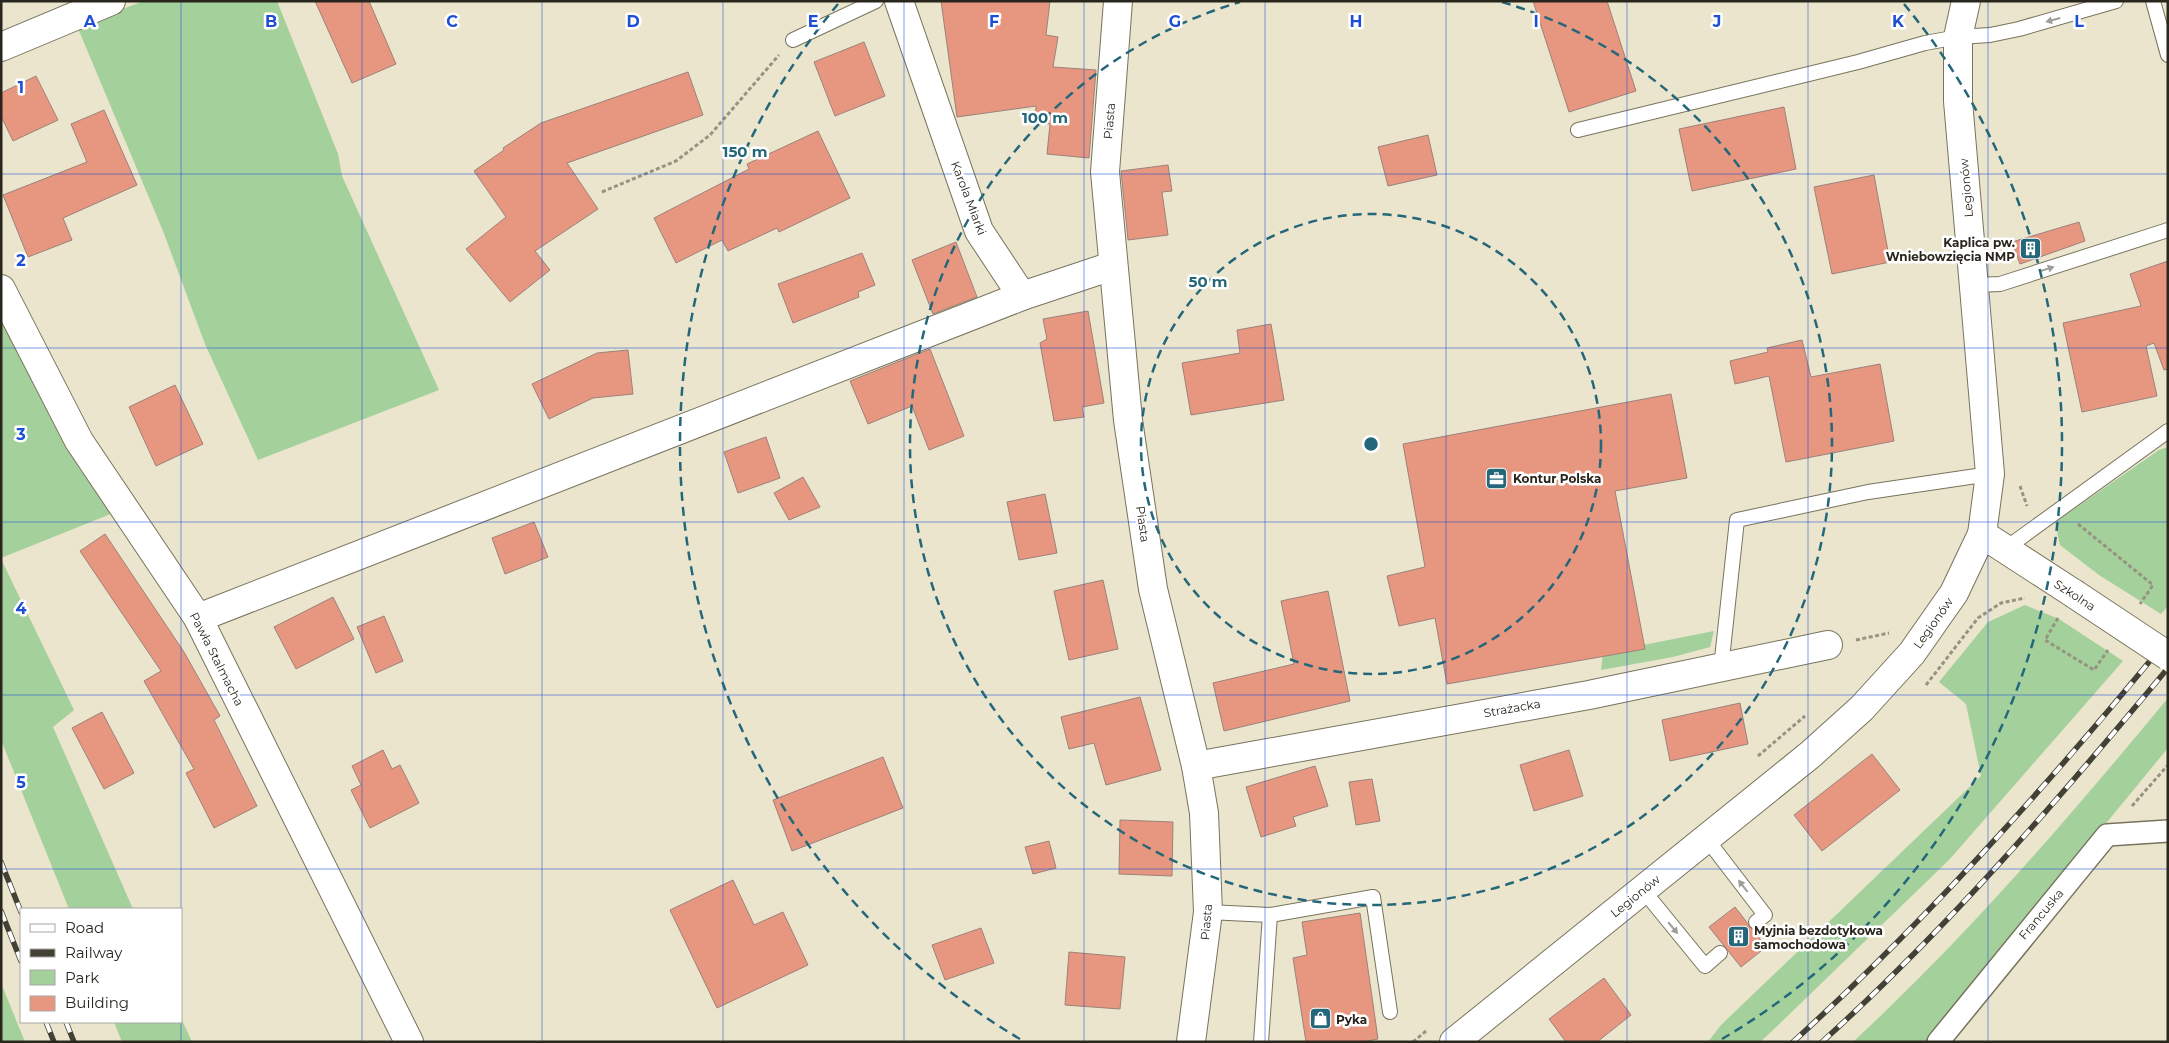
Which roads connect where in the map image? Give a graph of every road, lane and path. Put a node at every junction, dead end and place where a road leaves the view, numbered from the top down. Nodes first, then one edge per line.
1 (111, 1) edge
2 (876, 1) edge
3 (899, 1) edge
4 (1118, 1) edge
5 (1966, 1) edge
6 (2116, 1) edge
7 (2153, 1) edge
8 (1958, 37) junction
9 (793, 40) joint
10 (1, 46) edge
11 (2168, 55) edge
12 (1578, 130) dead end
13 (602, 192) dead end
14 (2168, 230) edge
15 (1112, 266) junction
16 (1974, 285) junction
17 (1, 289) edge
18 (1022, 296) junction
19 (2168, 431) edge
20 (1990, 474) junction
21 (1982, 534) junction
22 (2006, 549) junction
23 (2026, 597) dead end
24 (2068, 601) junction
25 (198, 618) junction
26 (1893, 632) dead end
27 (2045, 640) dead end
28 (1828, 646) joint
29 (2168, 656) edge
30 (1721, 668) junction
31 (1921, 690) dead end
32 (1811, 711) dead end
33 (1750, 762) dead end
34 (2168, 765) edge
35 (1196, 766) junction
36 (2168, 831) edge
37 (2107, 835) junction
38 (1706, 838) junction
39 (1643, 890) junction
40 (1208, 912) junction
41 (1270, 915) junction
42 (1756, 922) dead end
43 (1720, 953) dead end
44 (1390, 1012) dead end
45 (1428, 1030) dead end
46 (409, 1042) edge
47 (1191, 1042) edge
48 (1261, 1042) edge
49 (1413, 1042) edge
50 (1454, 1042) edge
51 (1938, 1042) edge

1 - 10 street
2 - 9 lane
3 - 18 street, Karola Miarki
4 - 15 street, Piasta
5 - 8 street, Legionów
6 -> 8 lane
7 - 11 lane
8 - 12 lane
8 - 16 street, Legionów
9 - 13 path
16 -> 14 lane
15 - 18 street
15 - 35 street, Piasta
16 - 20 street, Legionów
17 - 25 street, Pawła Stalmacha
18 - 25 street
19 - 22 lane
20 - 21 street, Legionów
20 - 30 lane
21 - 22 street, Szkolna
21 - 38 street, Legionów
22 - 24 street, Szkolna
23 - 31 path
24 - 27 path
24 - 29 street, Szkolna, bridge
25 - 46 street, Pawła Stalmacha
26 - 28 path
28 - 30 street, Strażacka
30 - 35 street, Strażacka
32 - 33 path
34 - 37 path
35 - 40 street, Piasta
36 - 37 street
37 - 51 street, Francuska
38 - 39 street, Legionów
42 -> 38 lane
39 -> 43 lane
39 - 50 street, Legionów
40 - 41 lane
40 - 47 street, Piasta
41 - 44 lane
41 - 48 lane
45 - 49 path

